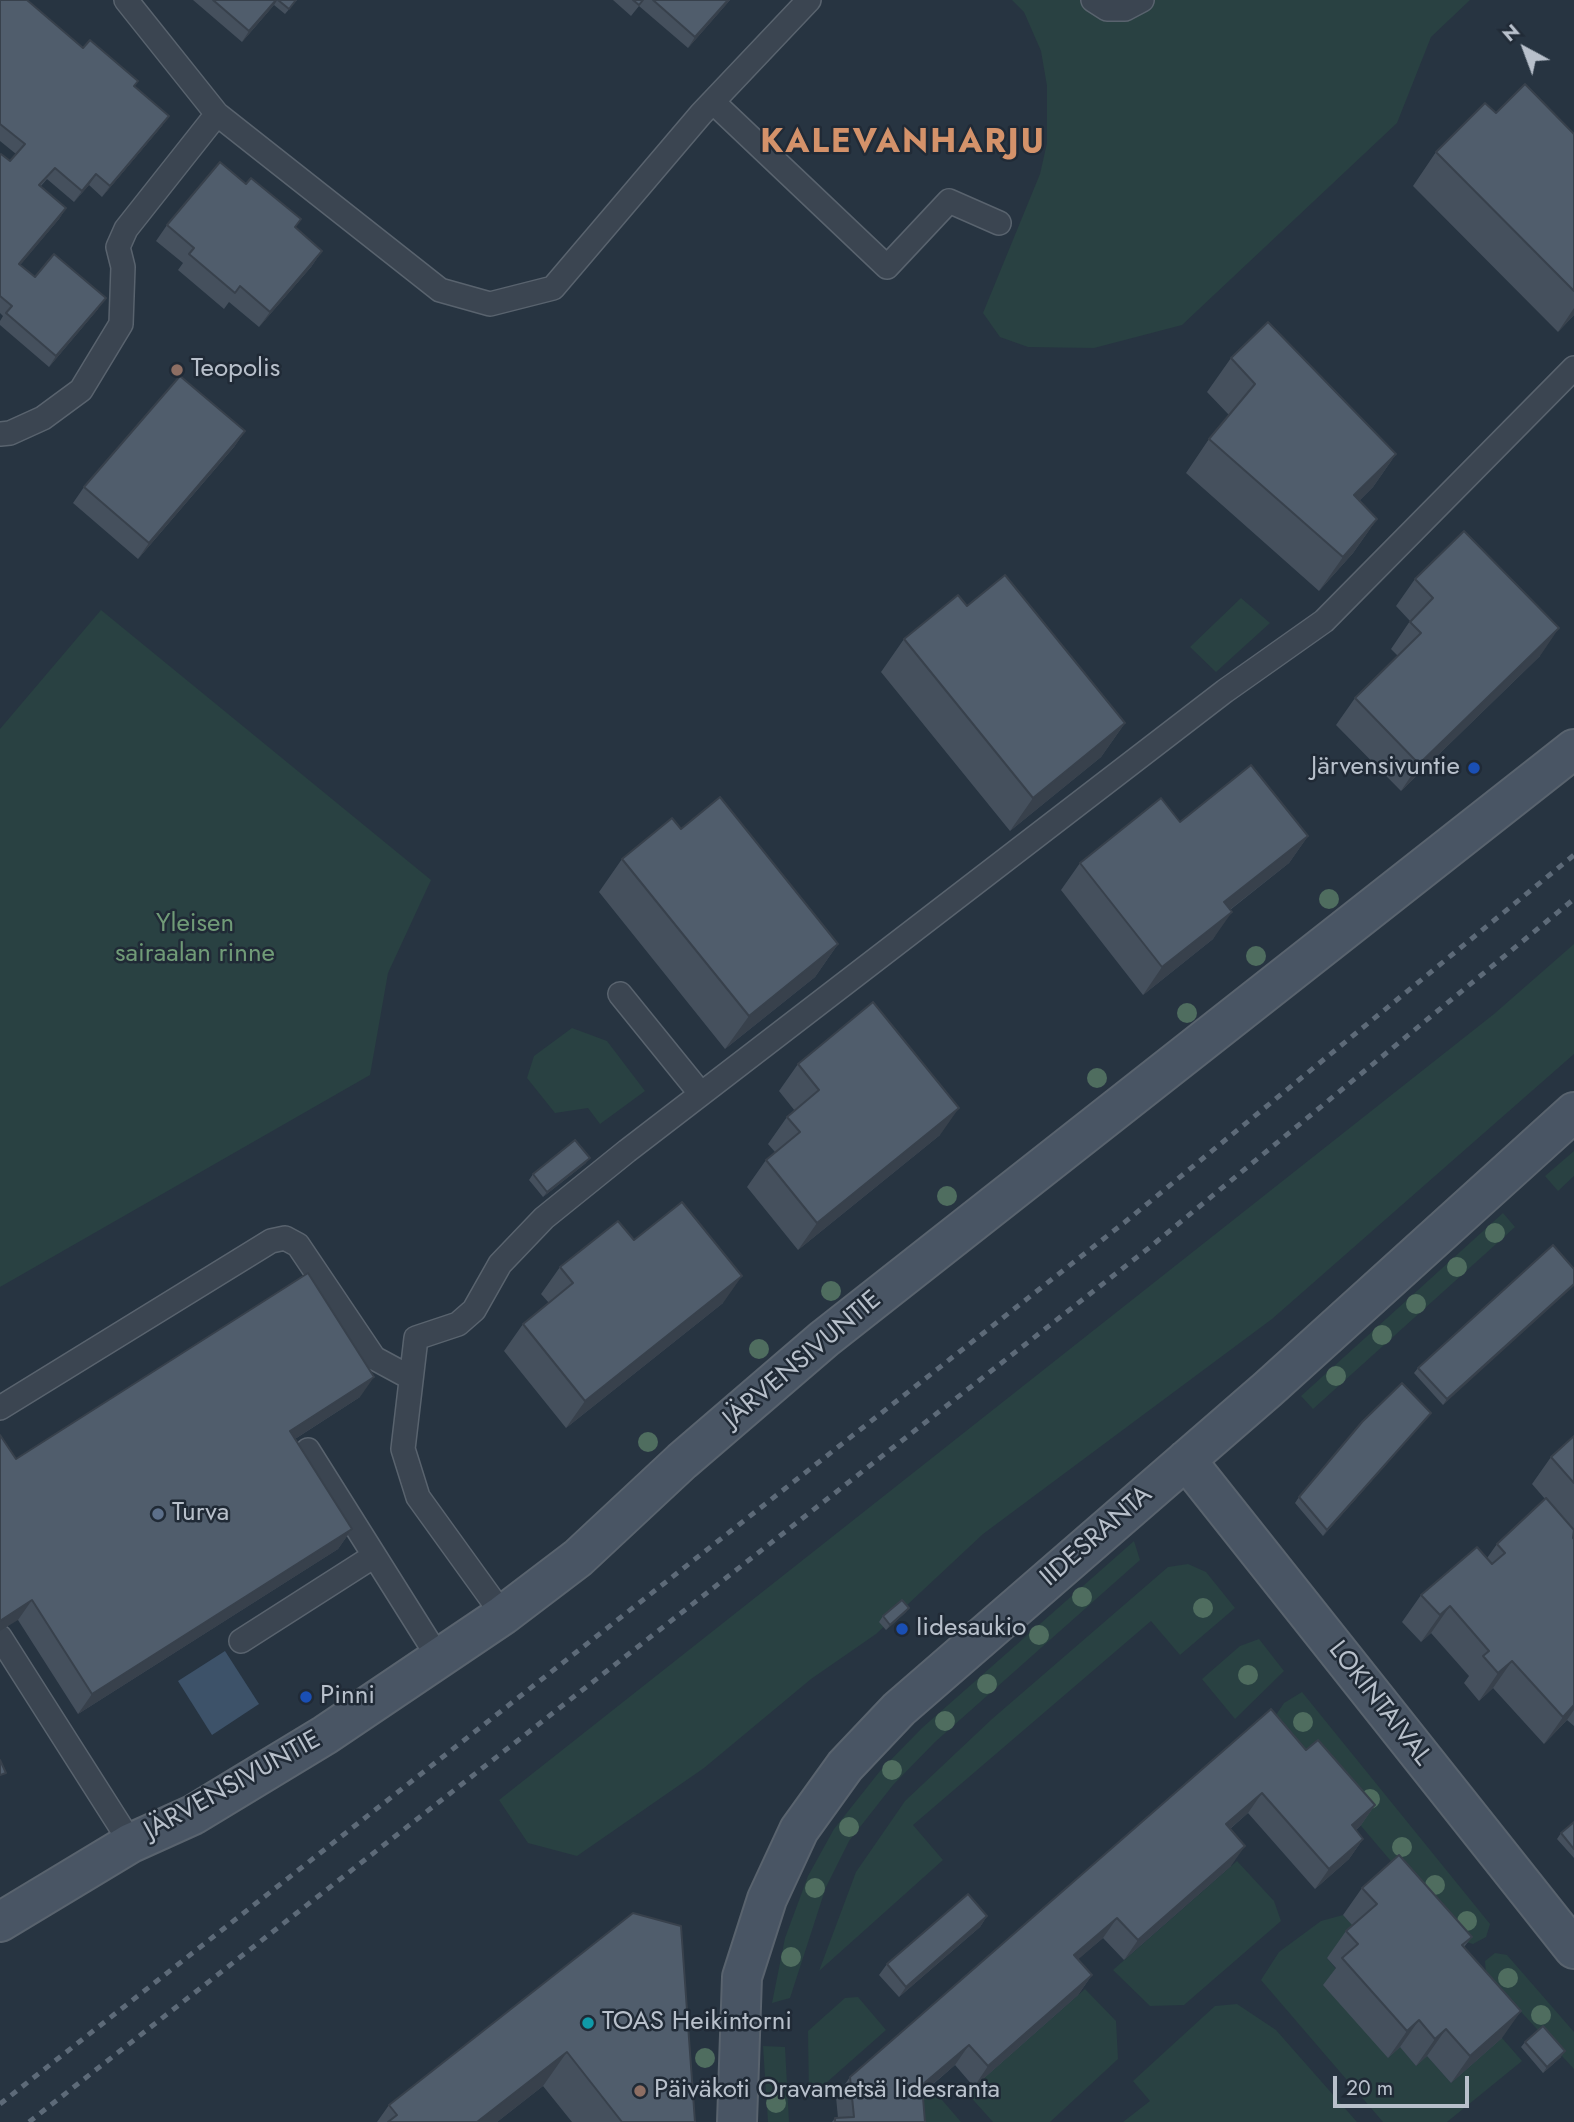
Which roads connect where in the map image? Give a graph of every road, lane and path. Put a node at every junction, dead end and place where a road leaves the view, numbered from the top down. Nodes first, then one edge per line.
1 (126, 0) edge
2 (809, 0) edge
3 (1093, 0) edge
4 (1142, 0) edge
5 (713, 102) junction
6 (217, 114) junction
7 (999, 223) dead end
8 (1574, 368) edge
9 (0, 434) edge
10 (1574, 749) edge
11 (620, 994) dead end
12 (701, 1094) junction
13 (1574, 1112) edge
14 (411, 1378) junction
15 (0, 1408) edge
16 (308, 1450) edge
17 (1185, 1460) junction
18 (374, 1556) junction
19 (503, 1615) junction
20 (0, 1637) edge
21 (241, 1641) edge
22 (440, 1660) junction
23 (131, 1843) junction
24 (0, 1922) edge
25 (1574, 1949) edge
26 (737, 2122) edge

1 - 6 lane
2 - 5 lane
3 - 4 lane
5 - 6 lane
5 - 7 lane
6 - 9 lane
8 - 12 lane
10 - 19 main road, JÄRVENSIVUNTIE
11 - 12 lane
12 - 14 lane
13 - 17 main road, IIDESRANTA
14 - 15 lane
14 - 19 lane
16 - 18 lane
17 - 25 main road, LOKINTAIVAL
17 - 26 main road, IIDESRANTA
18 - 21 lane
18 - 22 lane
19 - 22 main road, JÄRVENSIVUNTIE
20 - 23 lane
22 - 23 main road, JÄRVENSIVUNTIE
23 - 24 main road, JÄRVENSIVUNTIE

